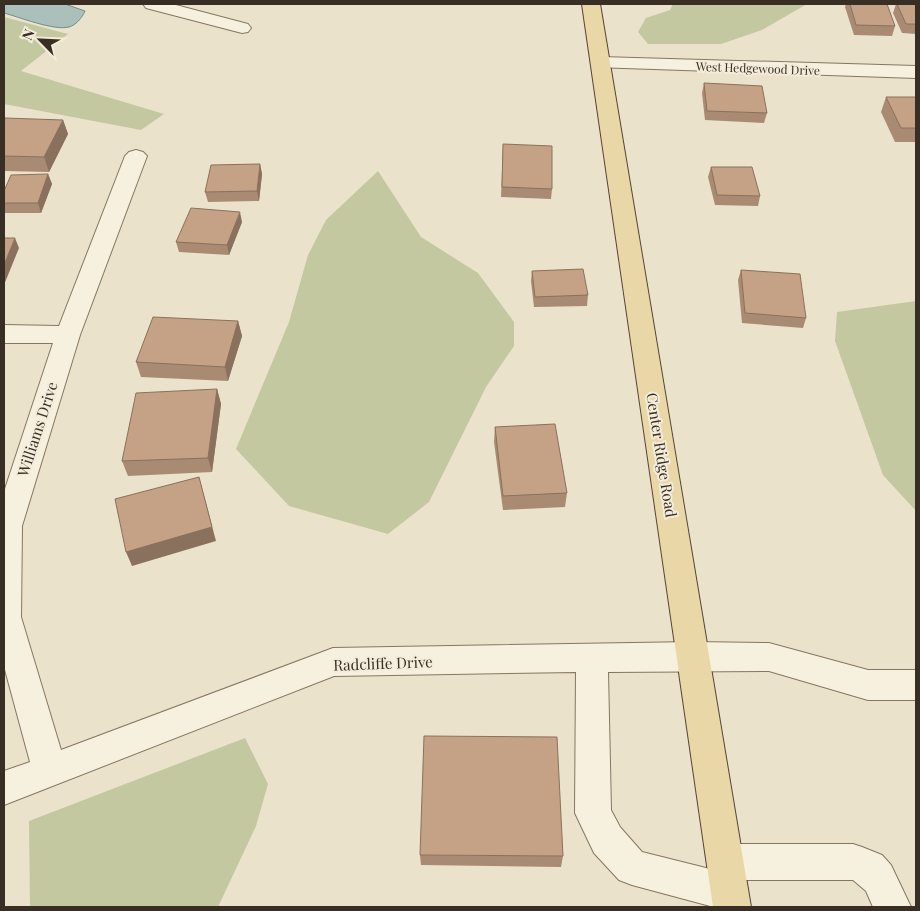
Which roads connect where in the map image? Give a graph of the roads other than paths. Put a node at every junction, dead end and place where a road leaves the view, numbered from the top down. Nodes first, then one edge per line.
1 (152, 4) edge
2 (591, 4) edge
3 (242, 28) dead end
4 (600, 63) junction
5 (916, 72) edge
6 (136, 156) dead end
7 (4, 334) edge
8 (68, 335) junction
9 (694, 656) junction
10 (592, 658) junction
11 (916, 685) edge
12 (49, 769) junction
13 (4, 788) edge
14 (729, 887) edge
15 (892, 907) edge

1 - 3 street
2 - 4 main road, Center Ridge Road
4 - 5 street, West Hedgewood Drive
4 - 9 main road, Center Ridge Road
6 - 8 street, Williams Drive
7 - 8 street
8 - 12 street, Williams Drive
9 - 10 street, Radcliffe Drive
9 - 11 street, Radcliffe Drive
9 - 14 main road, Center Ridge Road
10 - 12 street, Radcliffe Drive
10 - 14 street
12 - 13 street, Radcliffe Drive
14 - 15 street

